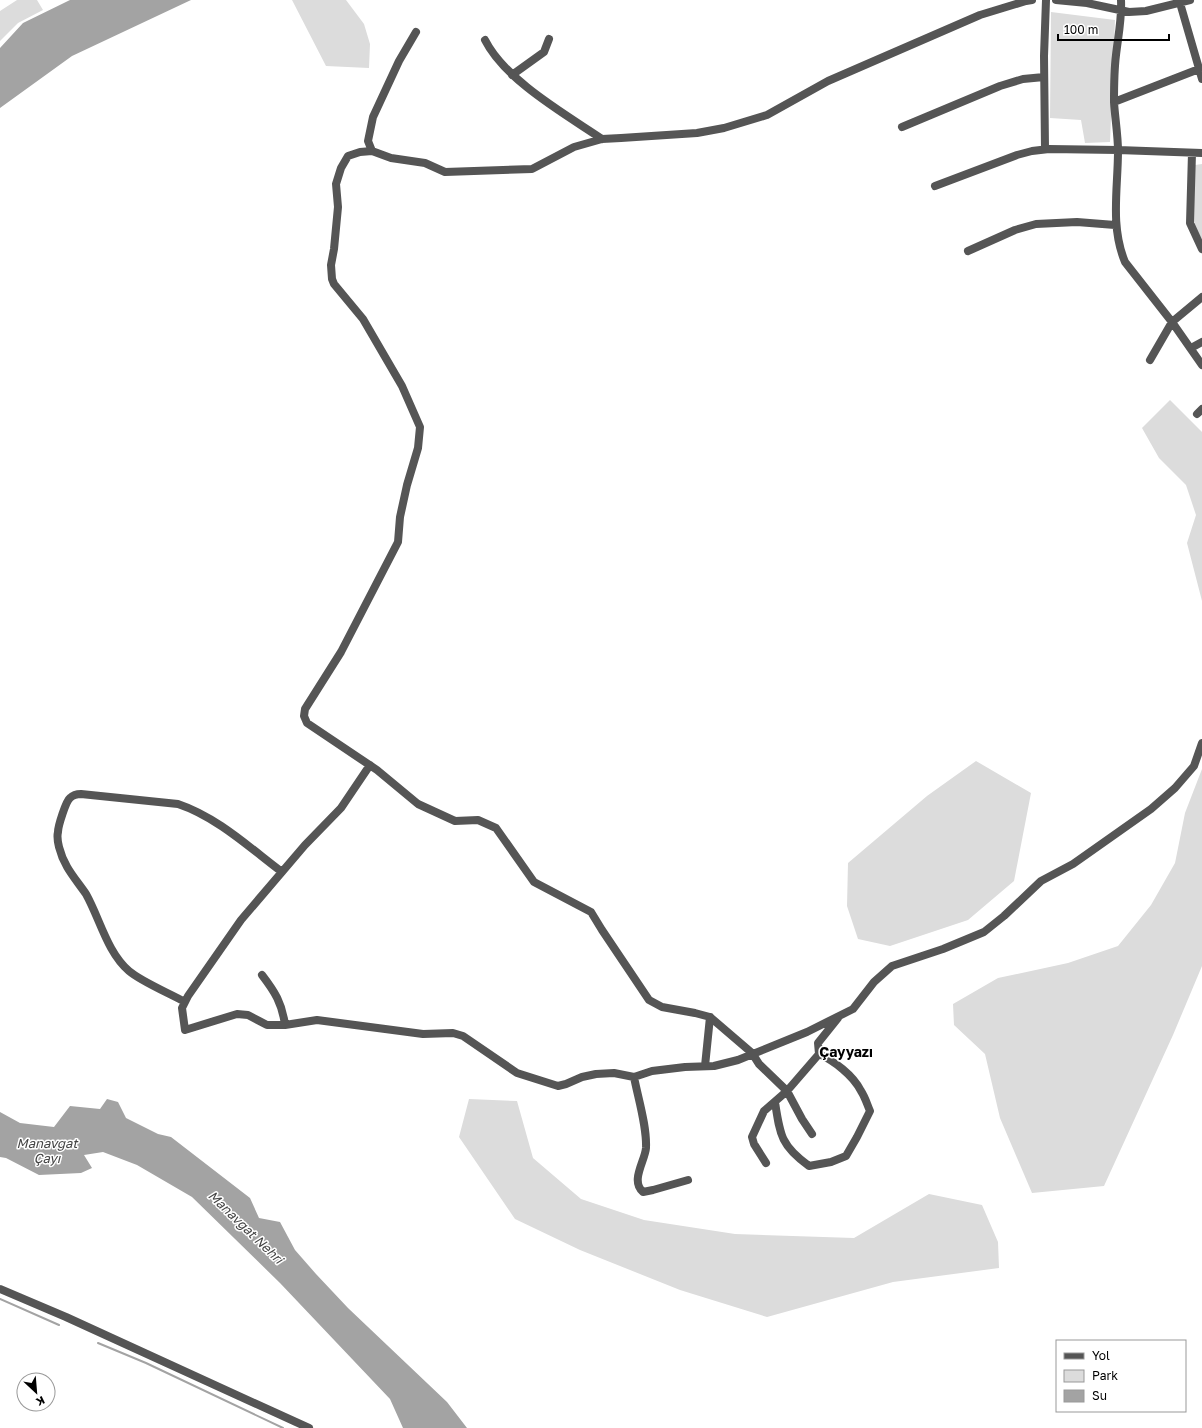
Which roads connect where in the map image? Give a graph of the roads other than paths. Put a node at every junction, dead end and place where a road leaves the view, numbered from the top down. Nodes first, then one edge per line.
1 (1032, 0) edge
2 (1046, 0) edge
3 (1056, 0) edge
4 (1121, 0) edge
5 (1190, 0) edge
6 (1180, 3) junction
7 (1122, 11) junction
8 (416, 32) dead end
9 (549, 38) dead end
10 (485, 40) dead end
11 (1199, 69) junction
12 (512, 74) junction
13 (1044, 77) junction
14 (1202, 79) edge
15 (1114, 102) junction
16 (902, 128) dead end
17 (602, 139) junction
18 (1045, 149) junction
19 (1118, 150) junction
20 (372, 151) junction
21 (1192, 153) junction
22 (1202, 153) edge
23 (935, 186) dead end
24 (1115, 225) junction
25 (1202, 250) edge
26 (968, 251) dead end
27 (1202, 297) edge
28 (1172, 322) junction
29 (1202, 342) edge
30 (1191, 348) junction
31 (1150, 360) dead end
32 (1202, 365) edge
33 (1202, 743) edge
34 (370, 765) junction
35 (282, 872) junction
36 (262, 974) dead end
37 (185, 1002) junction
38 (840, 1015) junction
39 (710, 1017) junction
40 (285, 1025) junction
41 (752, 1053) junction
42 (818, 1054) junction
43 (705, 1066) junction
44 (634, 1077) junction
45 (787, 1091) junction
46 (775, 1102) junction
47 (812, 1134) dead end
48 (766, 1163) dead end
49 (688, 1180) dead end
50 (0, 1289) edge
51 (310, 1428) edge

1 - 17 street
2 - 13 street
3 - 7 street
4 - 7 street
5 - 6 street
6 - 7 street
6 - 11 street
7 - 15 street
8 - 20 street
9 - 12 street
10 - 12 street
11 - 14 street
11 - 15 street
12 - 17 street
13 - 16 street
13 - 18 street
15 - 19 street
17 - 20 street
18 - 19 street
18 - 23 street
19 - 21 street
19 - 24 street
20 - 34 street
21 - 22 street
21 - 25 street
24 - 26 street
24 - 28 street
27 - 28 street
28 - 30 street
28 - 31 street
29 - 30 street
30 - 32 street
33 - 38 street
34 - 35 street
34 - 39 street
35 - 37 street
35 - 37 street
36 - 40 street
37 - 40 street
38 - 41 street
38 - 42 street
39 - 41 street
39 - 43 street
40 - 44 street
41 - 43 street
41 - 45 street
42 - 45 street
42 - 46 street
43 - 44 street
44 - 49 street
45 - 46 street
45 - 47 street
46 - 48 street
50 - 51 street

